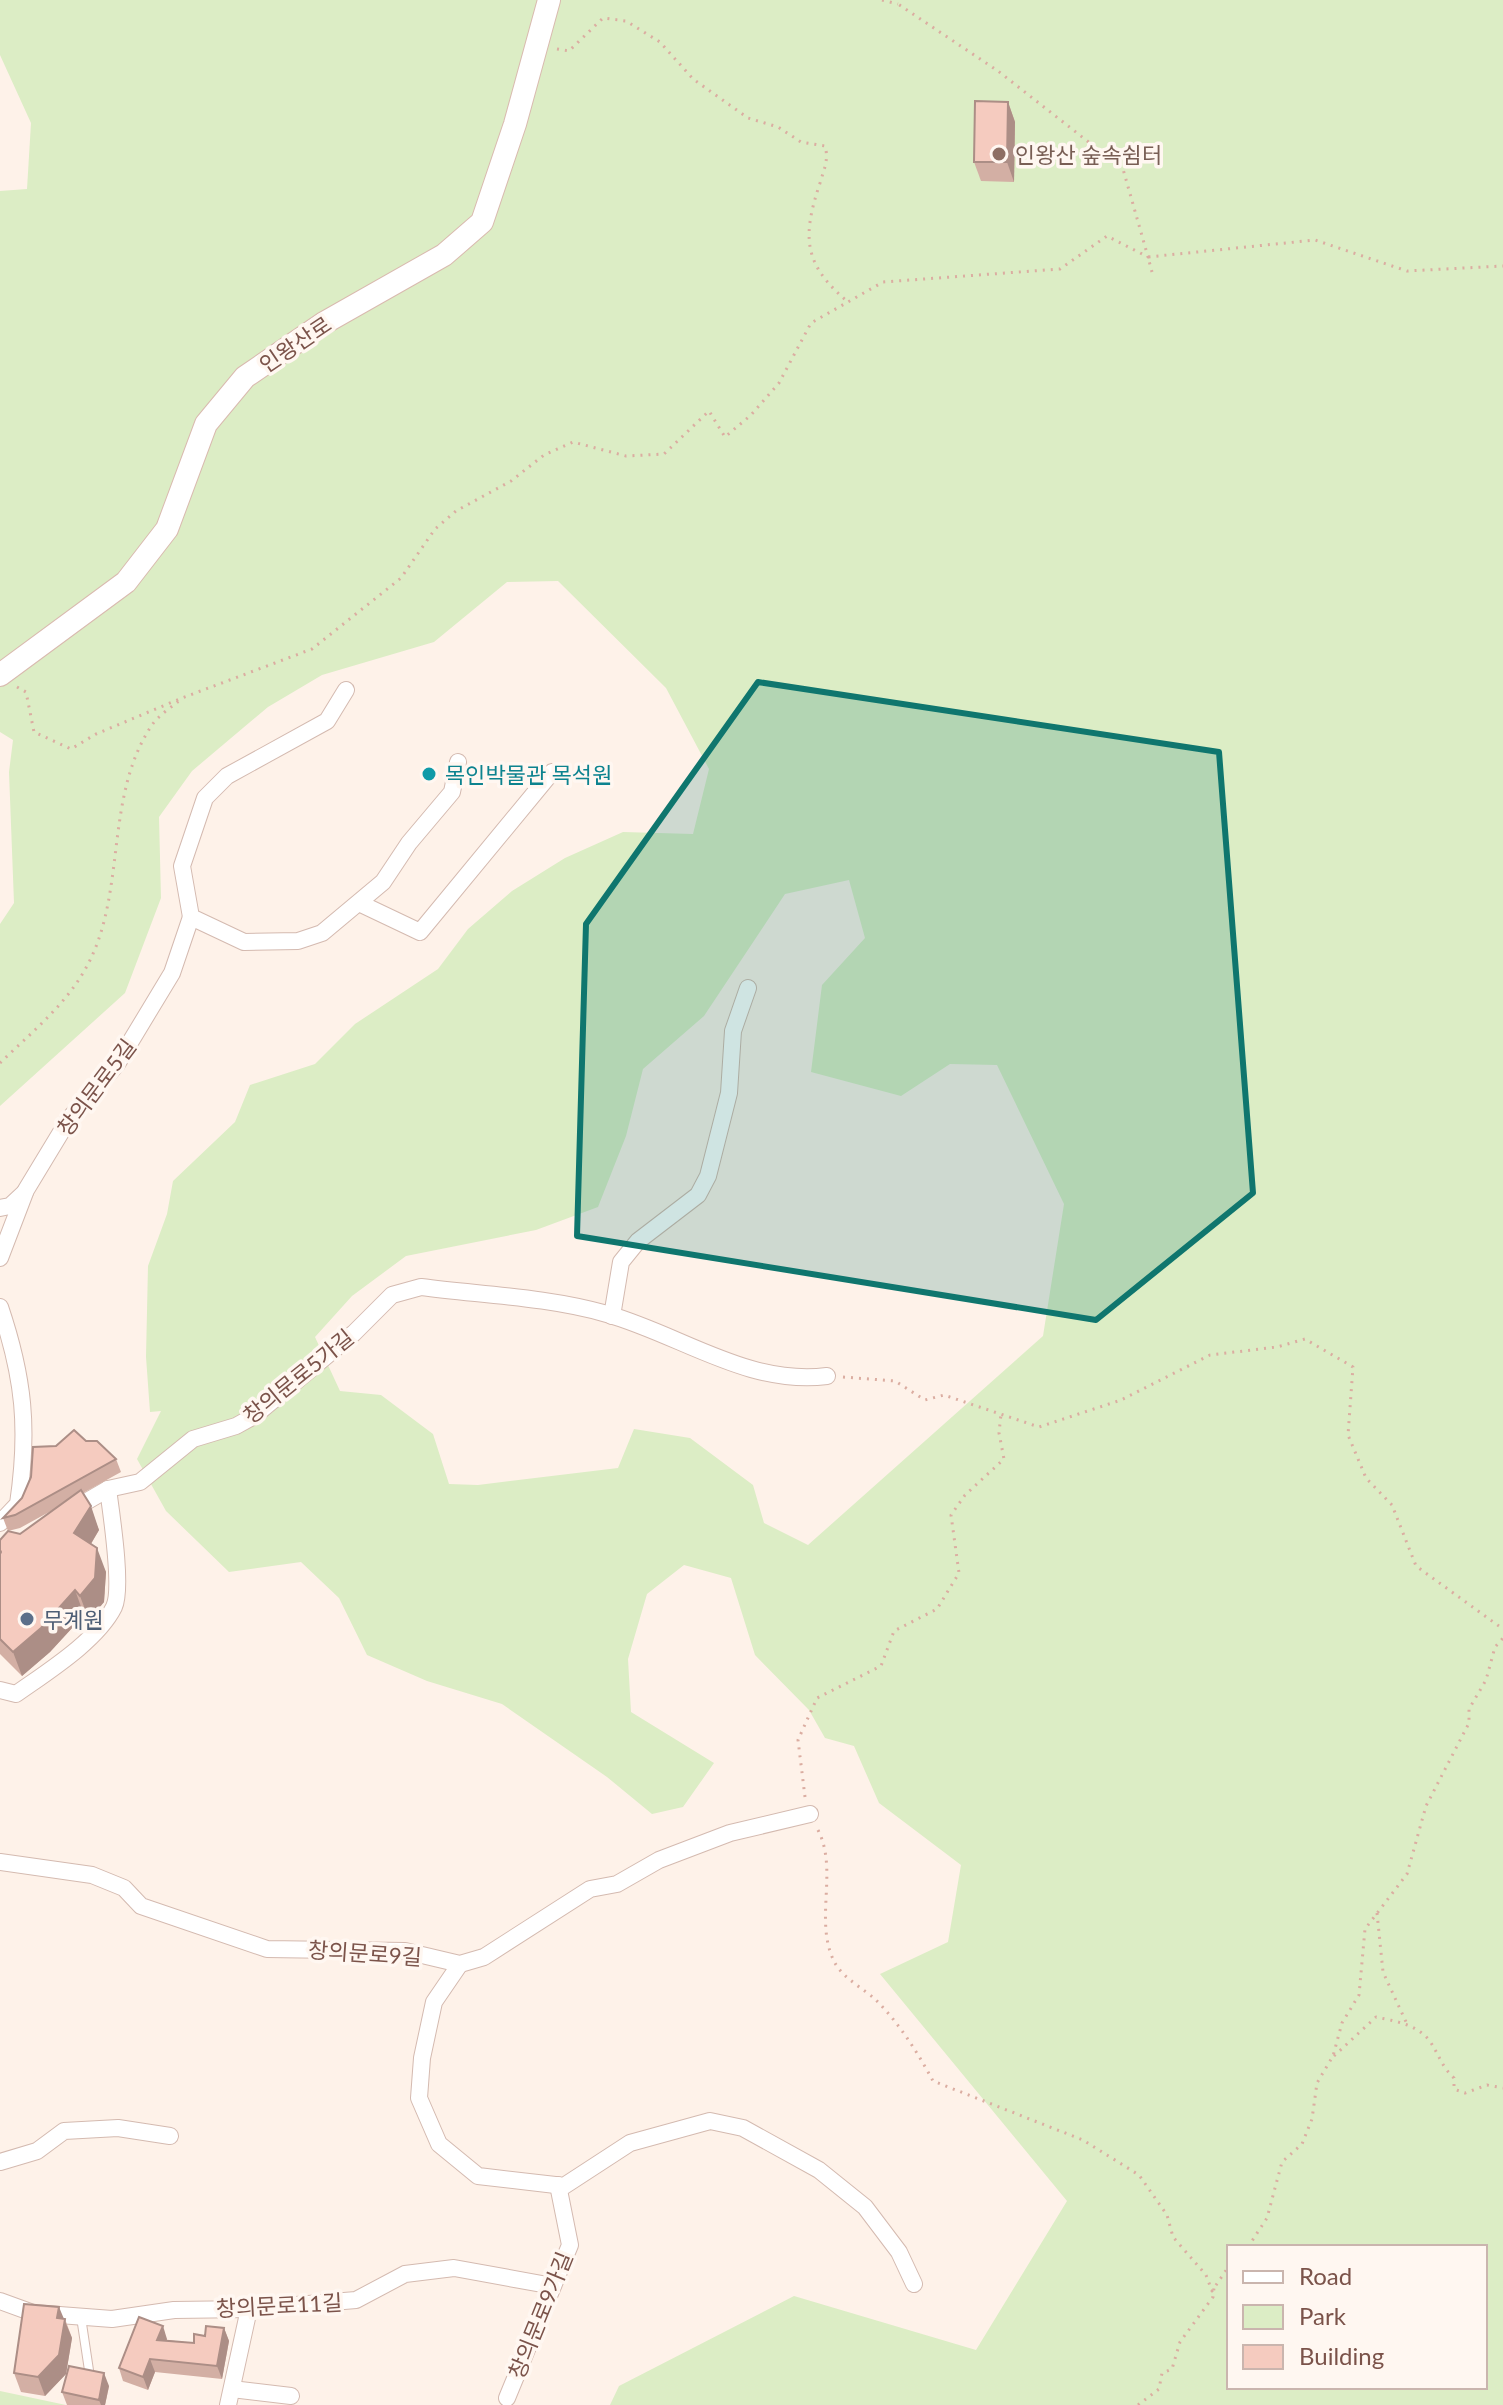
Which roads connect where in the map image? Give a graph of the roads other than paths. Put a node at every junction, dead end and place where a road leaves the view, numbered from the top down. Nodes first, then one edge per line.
1 (549, 0) edge
2 (6, 680) edge
3 (346, 690) dead end
4 (458, 762) dead end
5 (552, 772) dead end
6 (359, 903) junction
7 (191, 917) junction
8 (748, 988) dead end
9 (26, 1190) junction
10 (0, 1208) edge
11 (0, 1258) edge
12 (0, 1307) edge
13 (612, 1316) junction
14 (827, 1376) road end
15 (108, 1489) junction
16 (60, 1517) edge
17 (0, 1523) edge
18 (0, 1690) edge
19 (808, 1815) road end
20 (0, 1862) edge
21 (460, 1964) junction
22 (170, 2136) dead end
23 (0, 2162) edge
24 (558, 2185) junction
25 (914, 2284) dead end
26 (553, 2286) junction
27 (0, 2301) edge
28 (249, 2309) junction
29 (81, 2316) junction
30 (90, 2377) edge
31 (291, 2396) dead end
32 (230, 2397) edge
33 (507, 2398) dead end

1 - 2 street, 인왕산로
3 - 7 street, 창의문로5길
4 - 6 street
5 - 6 street
6 - 7 street
7 - 9 street, 창의문로5길
8 - 13 street
9 - 10 street
9 - 11 street, 창의문로5길
12 - 17 street
13 - 14 street, 창의문로5가길
13 - 15 street, 창의문로5가길
15 - 16 street, 창의문로5가길
15 - 18 street
19 - 21 street
20 - 21 street, 창의문로9길
21 - 24 street
22 - 23 street
24 - 25 street
24 - 26 street, 창의문로9가길
26 - 28 street, 창의문로11길
26 - 33 street, 창의문로9가길
27 - 29 street, 창의문로11길
28 - 29 street, 창의문로11길
28 - 32 street
29 - 30 lane
31 - 32 street

